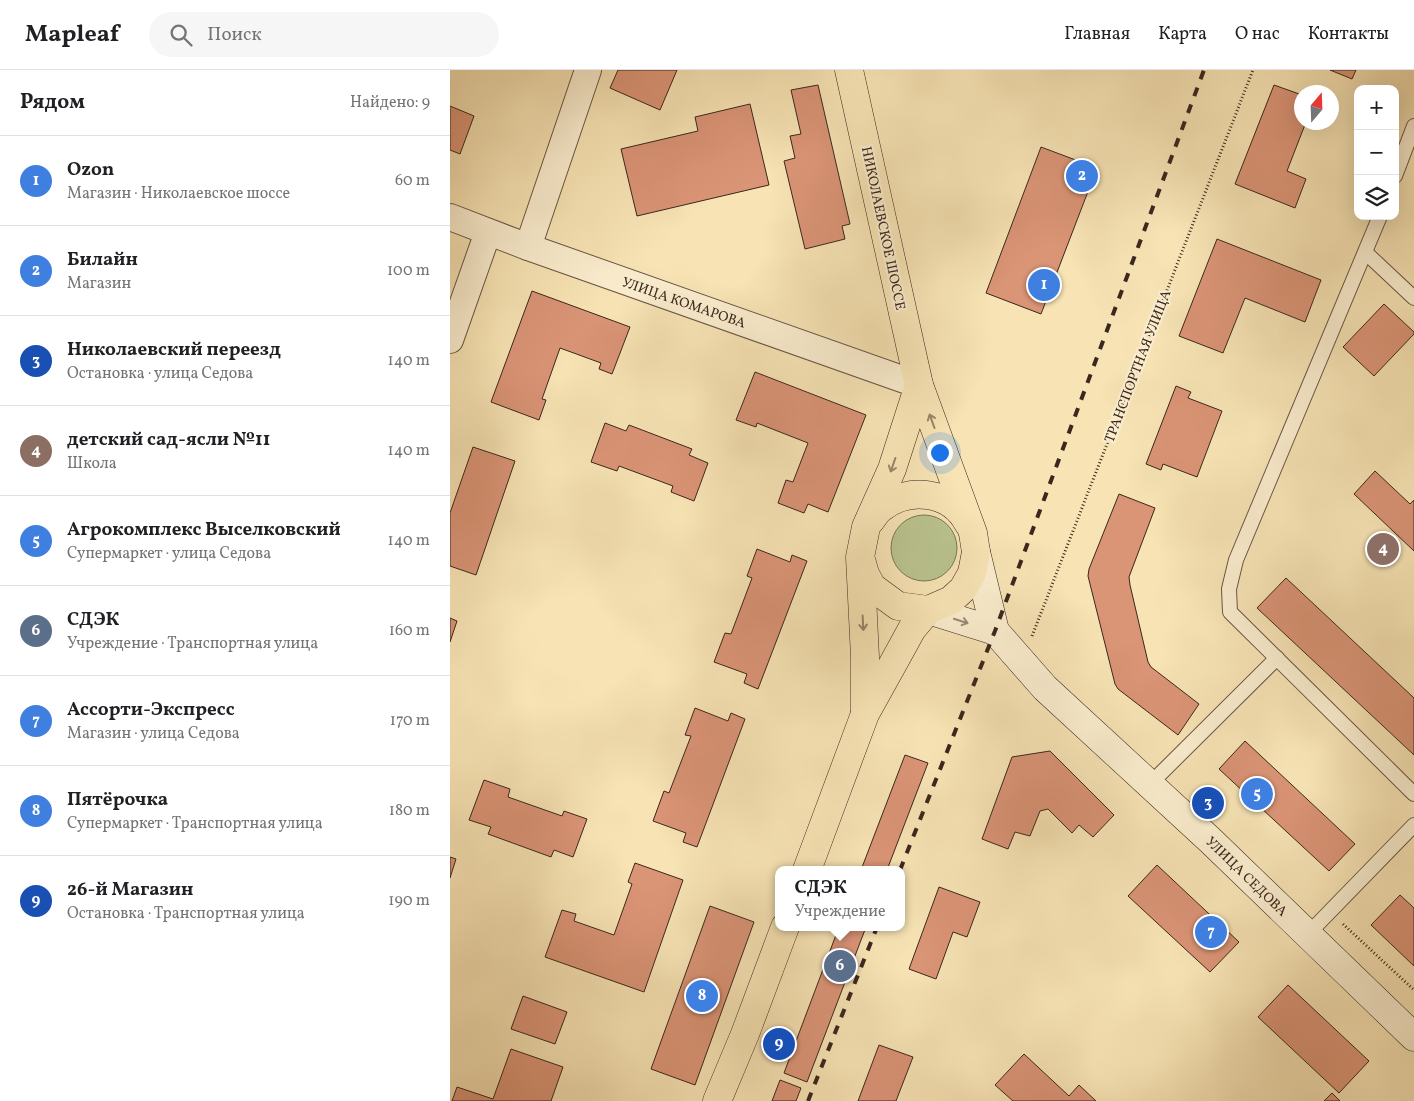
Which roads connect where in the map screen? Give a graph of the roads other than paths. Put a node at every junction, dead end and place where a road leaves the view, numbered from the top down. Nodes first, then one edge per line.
1 (588, 70) edge
2 (849, 70) edge
3 (1414, 126) edge
4 (1395, 175) edge
5 (450, 217) edge
6 (1378, 220) edge
7 (488, 232) junction
8 (528, 247) junction
9 (1366, 253) junction
10 (1414, 298) edge
11 (450, 340) edge
12 (919, 385) junction
13 (866, 527) junction
14 (975, 543) junction
15 (860, 557) junction
16 (928, 610) junction
17 (994, 631) junction
18 (1277, 658) junction
19 (865, 714) junction
20 (1150, 784) junction
21 (1414, 794) edge
22 (1414, 825) edge
23 (808, 866) edge
24 (784, 931) edge
25 (1308, 935) junction
26 (1414, 1037) edge
27 (717, 1101) edge

1 - 8 street
2 - 12 main road, НИКОЛАЕВСКОЕ ШОССЕ
3 - 4 lane
5 - 7 street, УЛИЦА КОМАРОВА
6 - 9 lane
7 - 8 street, УЛИЦА КОМАРОВА
7 - 11 street
8 - 12 street, УЛИЦА КОМАРОВА
9 - 10 lane
9 - 18 lane
12 -> 13 main road
14 -> 12 main road, НИКОЛАЕВСКОЕ ШОССЕ
13 - 14 main road
13 - 15 main road
14 - 16 main road
14 - 17 main road, УЛИЦА СЕДОВА
15 - 16 main road
15 -> 19 main road
16 -> 17 main road
16 - 19 main road
17 - 20 main road, УЛИЦА СЕДОВА
18 - 20 lane
18 - 21 lane
19 - 23 main road
20 - 25 main road, УЛИЦА СЕДОВА
22 - 25 lane
24 - 27 main road
25 - 26 main road, УЛИЦА СЕДОВА

